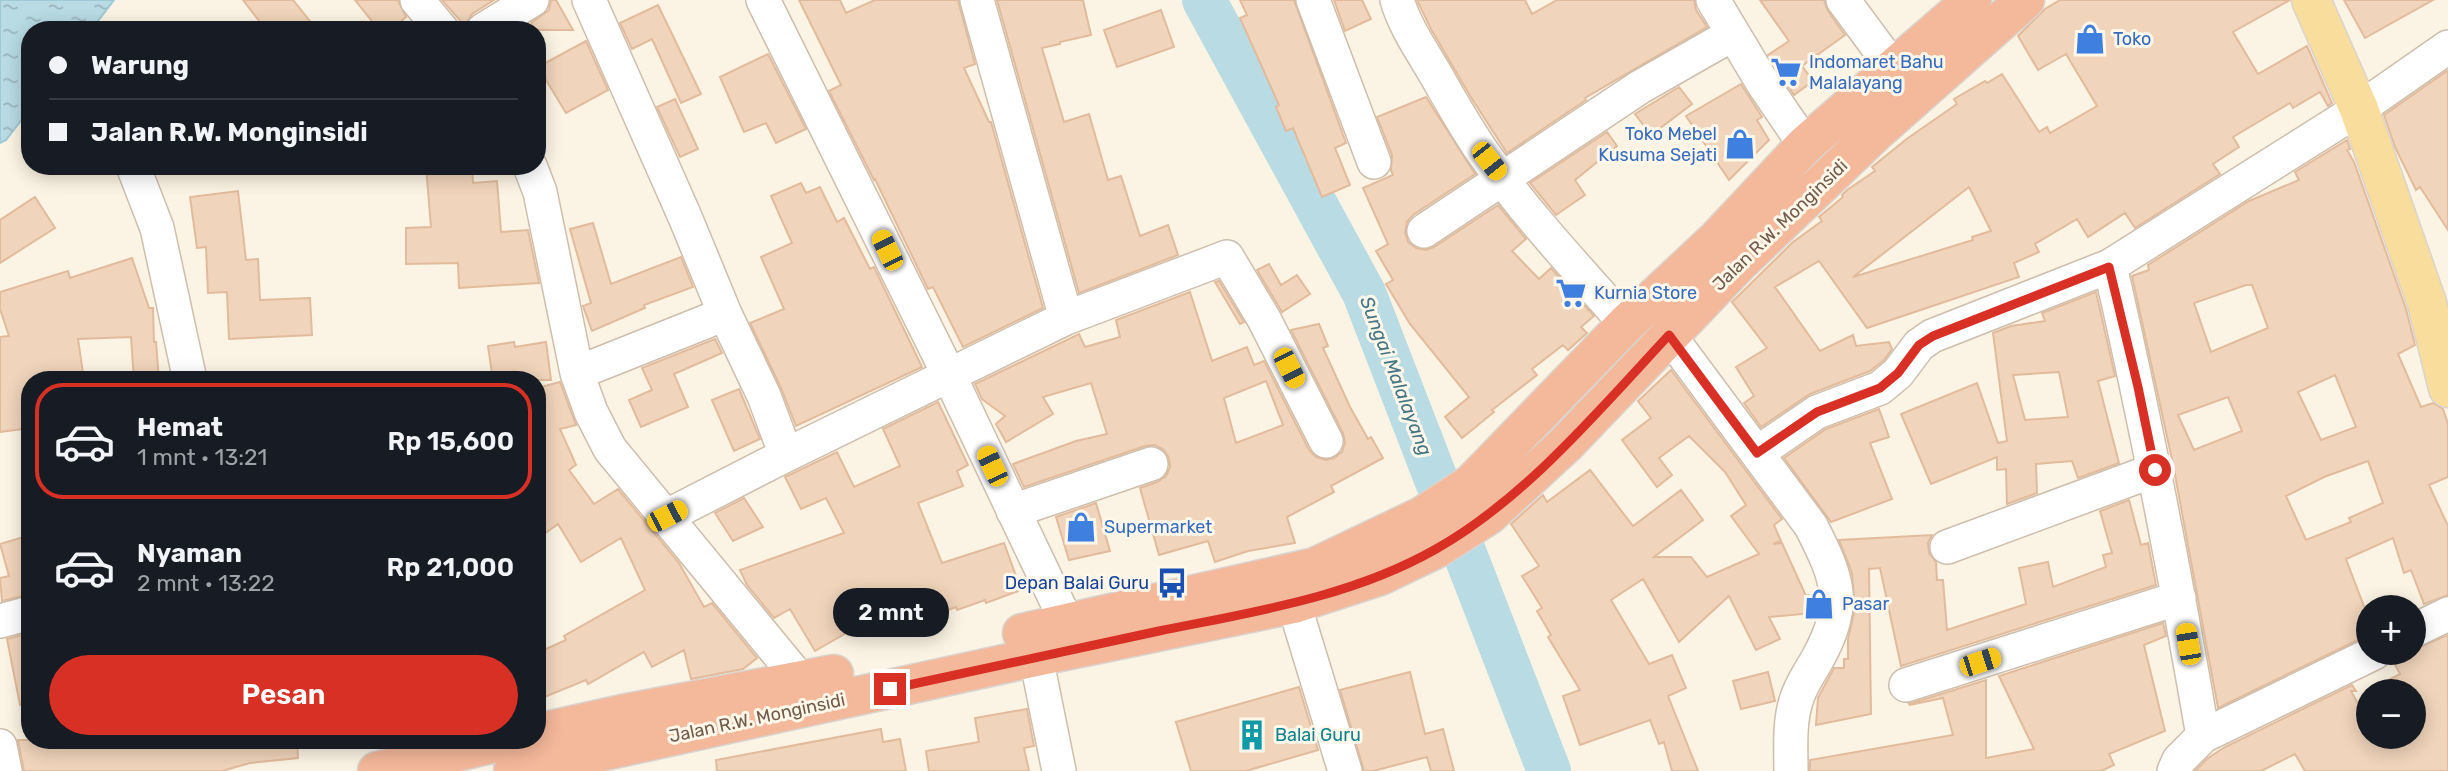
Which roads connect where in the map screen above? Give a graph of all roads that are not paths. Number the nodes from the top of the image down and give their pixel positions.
1 (417, 0) edge
2 (531, 0) edge
3 (589, 0) edge
4 (763, 0) edge
5 (977, 0) edge
6 (1313, 0) edge
7 (1397, 0) edge
8 (1713, 0) edge
9 (1843, 0) edge
10 (1972, 0) edge
11 (2025, 0) edge
12 (2311, 0) edge
13 (434, 21) edge
14 (497, 21) edge
15 (1733, 34) junction
16 (2448, 47) edge
17 (1894, 69) junction
18 (2359, 109) junction
19 (1863, 119) junction
20 (1805, 145) junction
21 (1374, 162) dead end
22 (136, 175) edge
23 (533, 175) edge
24 (1503, 179) junction
25 (1424, 231) dead end
26 (2109, 267) junction
27 (725, 314) junction
28 (1066, 318) junction
29 (1626, 324) junction
30 (1669, 335) junction
31 (2444, 349) edge
32 (188, 371) edge
33 (577, 373) junction
34 (949, 375) junction
35 (2448, 388) edge
36 (1326, 441) dead end
37 (1757, 453) junction
38 (786, 455) junction
39 (1151, 464) dead end
40 (2155, 470) junction
41 (1480, 499) junction
42 (1013, 511) junction
43 (667, 516) junction
44 (1429, 533) junction
45 (1947, 547) dead end
46 (2179, 598) junction
47 (1294, 604) junction
48 (2448, 614) edge
49 (21, 615) edge
50 (0, 621) edge
51 (1067, 623) junction
52 (2426, 625) edge
53 (1036, 657) junction
54 (2356, 662) edge
55 (801, 681) junction
56 (1906, 685) dead end
57 (546, 731) edge
58 (2203, 736) junction
59 (0, 746) edge
60 (470, 749) edge
61 (2167, 769) edge
62 (5, 771) edge
63 (377, 771) edge
64 (513, 771) edge
65 (1059, 771) edge
66 (1345, 771) edge
67 (1791, 771) edge

1 - 13 street
2 - 14 street
3 - 27 street
4 - 34 street
5 - 28 street
6 - 21 street
7 - 24 street
8 - 15 street
9 - 17 street
10 - 17 highway, Jalan R.W. Monginsidi
11 - 19 highway, Jalan R.W. Monginsidi
12 - 18 main road
15 - 20 street
15 - 24 street
16 - 18 street
17 - 19 highway, Jalan R.W. Monginsidi
18 - 26 street
18 - 31 main road
19 - 20 highway, Jalan R.W. Monginsidi
19 - 30 highway, Jalan R.W. Monginsidi
20 - 29 highway, Jalan R.W. Monginsidi
22 - 32 street
23 - 33 street
24 - 25 street
24 - 29 street
26 - 37 street
26 - 40 street
27 - 33 street
27 - 38 street
28 - 34 street
28 - 36 street
29 - 41 highway, Jalan R.W. Monginsidi
30 - 37 street
30 - 41 highway, Jalan R.W. Monginsidi
31 - 35 main road
33 - 43 street
34 - 38 street
34 - 42 street
37 - 67 street
38 - 43 street
39 - 42 street
40 - 45 street
40 - 46 street
41 - 44 highway, Jalan R.W. Monginsidi
42 - 51 street
43 - 55 street
44 - 47 highway, Jalan R.W. Monginsidi
44 - 51 highway, Jalan R.W. Monginsidi
46 - 56 street
46 - 58 street
47 - 53 highway, Jalan R.W. Monginsidi
47 - 66 street
48 - 52 street
49 - 50 street
51 - 55 highway, Jalan R.W. Monginsidi
53 - 64 highway, Jalan R.W. Monginsidi
53 - 65 street
54 - 58 street
55 - 57 highway, Jalan R.W. Monginsidi
58 - 61 street
59 - 62 street
60 - 63 highway

